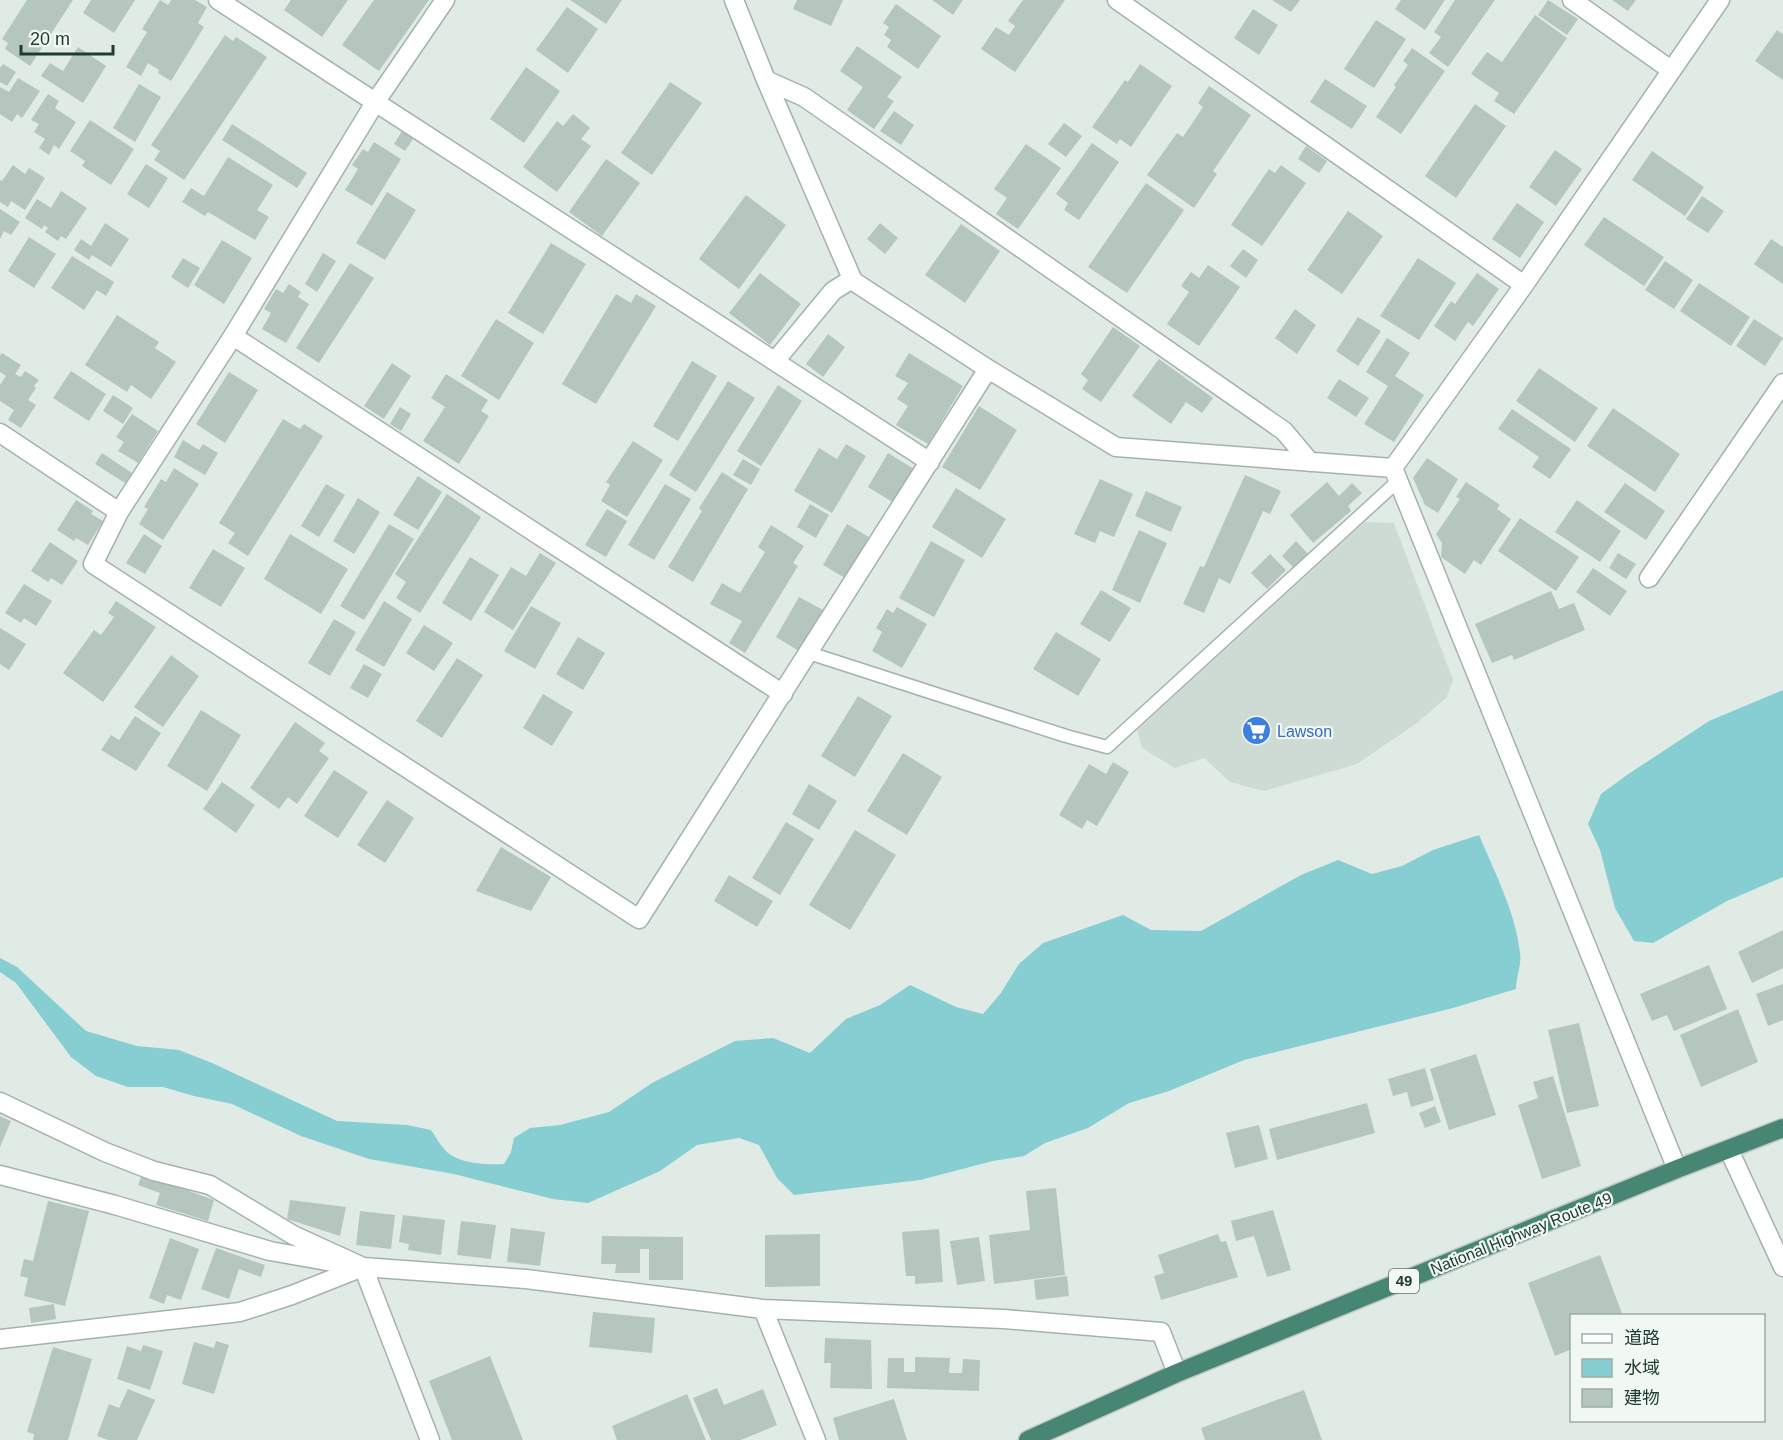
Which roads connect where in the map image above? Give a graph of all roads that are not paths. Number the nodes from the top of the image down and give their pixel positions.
1 (218, 0) edge
2 (445, 0) edge
3 (734, 0) edge
4 (1118, 0) edge
5 (1572, 0) edge
6 (1720, 0) edge
7 (1671, 70) junction
8 (766, 80) junction
9 (376, 101) junction
10 (852, 279) junction
11 (1524, 285) junction
12 (232, 336) junction
13 (775, 361) junction
14 (988, 369) junction
15 (1783, 383) edge
16 (0, 433) edge
17 (930, 462) junction
18 (1311, 462) junction
19 (1396, 474) junction
20 (119, 512) junction
21 (1648, 578) dead end
22 (809, 653) junction
23 (783, 694) junction
24 (0, 1102) edge
25 (1783, 1128) edge
26 (1730, 1150) junction
27 (1677, 1169) junction
28 (0, 1175) edge
29 (1783, 1266) edge
30 (363, 1268) junction
31 (763, 1309) junction
32 (0, 1339) edge
33 (1177, 1373) junction
34 (430, 1440) edge
35 (816, 1440) edge
36 (1028, 1440) edge

1 - 9 street
2 - 9 street
3 - 8 street
4 - 11 street
5 - 7 street
6 - 7 street
7 - 11 street
8 - 10 street
8 - 18 street
9 - 12 street
9 - 13 street
10 - 13 street
10 - 14 street
11 - 19 street
12 - 20 street
12 - 23 street
13 - 17 street
14 - 17 street
14 - 18 street
15 - 21 street
16 - 20 street
17 - 22 street
18 - 19 street
19 - 22 lane
19 - 27 street
20 - 23 street
22 - 23 street
24 - 30 street
25 - 26 highway, National Highway Route 49 / 49
26 - 27 highway, National Highway Route 49 / 49
26 - 29 street
27 - 33 highway, National Highway Route 49 / 49
28 - 30 street
30 - 31 street
30 - 32 street
30 - 34 street
31 - 33 street
31 - 35 street
33 - 36 highway, National Highway Route 49 / 49

